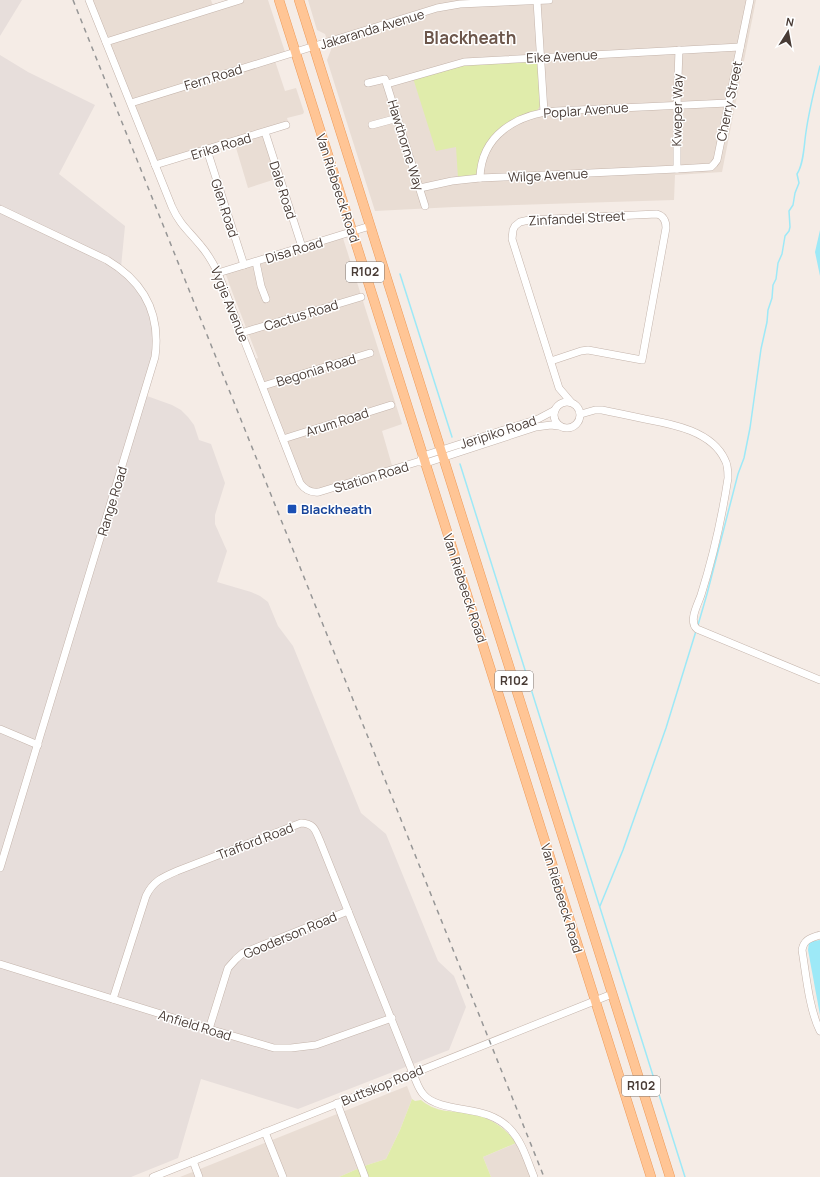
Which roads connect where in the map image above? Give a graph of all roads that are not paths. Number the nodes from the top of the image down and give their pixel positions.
1 (89, 0) edge
2 (240, 0) edge
3 (279, 0) edge
4 (299, 0) edge
5 (549, 0) edge
6 (750, 0) edge
7 (537, 1) edge
8 (448, 3) edge
9 (106, 42) junction
10 (314, 46) junction
11 (740, 47) junction
12 (679, 50) junction
13 (295, 51) junction
14 (541, 57) junction
15 (368, 83) dead end
16 (387, 84) junction
17 (131, 103) junction
18 (728, 103) junction
19 (677, 105) junction
20 (544, 112) junction
21 (398, 118) junction
22 (286, 125) dead end
23 (372, 126) dead end
24 (265, 132) junction
25 (207, 150) junction
26 (155, 165) junction
27 (677, 169) junction
28 (480, 178) junction
29 (420, 188) junction
30 (425, 206) dead end
31 (0, 209) edge
32 (370, 226) junction
33 (352, 231) junction
34 (302, 247) junction
35 (256, 262) junction
36 (244, 265) junction
37 (218, 273) junction
38 (361, 297) dead end
39 (266, 299) dead end
40 (241, 333) junction
41 (370, 353) dead end
42 (551, 361) junction
43 (263, 386) junction
44 (559, 388) junction
45 (571, 402) junction
46 (391, 405) dead end
47 (556, 408) junction
48 (581, 414) junction
49 (558, 426) junction
50 (283, 439) junction
51 (441, 454) junction
52 (423, 460) junction
53 (322, 492) joint
54 (820, 680) edge
55 (0, 729) edge
56 (38, 745) junction
57 (0, 868) edge
58 (348, 911) junction
59 (820, 935) edge
60 (0, 964) edge
61 (612, 994) junction
62 (113, 999) junction
63 (594, 1000) junction
64 (392, 1018) junction
65 (209, 1029) junction
66 (820, 1031) edge
67 (413, 1073) junction
68 (336, 1103) junction
69 (265, 1132) junction
70 (192, 1161) junction
71 (153, 1177) edge
72 (199, 1177) edge
73 (283, 1177) edge
74 (366, 1177) edge
75 (534, 1177) edge
76 (651, 1177) edge
77 (670, 1177) edge

1 - 9 street, Vygie Avenue
2 - 9 street
3 - 13 main road, Van Riebeeck Road / R102
4 - 10 main road, Van Riebeeck Road / R102
5 - 7 street, Jakaranda Avenue
6 - 11 street, Cherry Street
7 - 8 street, Jakaranda Avenue
7 - 14 street
8 - 10 street, Jakaranda Avenue
9 - 17 street, Vygie Avenue
10 - 13 street, Jakaranda Avenue
10 - 32 main road, Van Riebeeck Road / R102
11 - 12 street, Eike Avenue
11 - 18 street, Cherry Street
12 - 14 street, Eike Avenue
12 - 19 street, Kweper Way
13 - 17 street, Fern Road
13 - 33 main road, Van Riebeeck Road / R102
14 - 16 street, Eike Avenue
14 - 20 street
15 - 16 street
16 - 21 street, Hawthorne Way
17 - 26 street, Vygie Avenue
18 - 19 street, Poplar Avenue
18 - 27 street, Cherry Street
19 - 20 street, Poplar Avenue
19 - 27 street, Kweper Way
20 - 28 street, Poplar Avenue
21 - 23 street
21 - 29 street, Hawthorne Way
22 - 24 street, Erika Road
24 - 25 street, Erika Road
24 - 34 street, Dale Road
25 - 26 street, Erika Road
25 - 36 street, Glen Road
26 - 37 street, Vygie Avenue
27 - 28 street, Wilge Avenue
28 - 29 street, Wilge Avenue
29 - 30 street, Hawthorne Way
31 - 56 street, Range Road
32 - 33 street, Disa Road
32 - 51 main road, Van Riebeeck Road / R102
33 - 34 street, Disa Road
33 - 52 main road, Van Riebeeck Road / R102
34 - 35 street, Disa Road
35 - 36 street, Disa Road
35 - 39 street
36 - 37 street, Disa Road
37 - 40 street, Vygie Avenue
38 - 40 street, Cactus Road
40 - 43 street, Vygie Avenue
41 - 43 street, Begonia Road
42 - 42 street, Zinfandel Street
42 - 44 street, Zinfandel Street
43 - 50 street, Vygie Avenue
44 - 45 street, Zinfandel Street
44 - 47 street, Zinfandel Street
45 - 47 street
45 - 48 street
46 - 50 street, Arum Road
47 - 49 street
47 - 51 street, Jeripiko Road
48 - 49 street
48 - 54 street
49 - 51 street, Jeripiko Road
50 - 53 street, Vygie Avenue
51 - 52 street, Station Road
51 - 61 main road, Van Riebeeck Road / R102
52 - 53 street, Station Road
52 - 63 main road, Van Riebeeck Road / R102
55 - 56 street
56 - 57 street, Range Road
58 - 62 street, Trafford Road
58 - 64 street, Trafford Road
58 - 65 street, Gooderson Road
59 - 66 street
60 - 62 street, Anfield Road
61 - 63 street, Buttskop Road
61 - 77 main road, Van Riebeeck Road / R102
62 - 65 street, Anfield Road
63 - 67 street, Buttskop Road
63 - 76 main road, Van Riebeeck Road / R102
64 - 65 street, Anfield Road
64 - 67 street, Trafford Road
67 - 68 street, Buttskop Road
67 - 75 street, Trafford Road
68 - 69 street, Buttskop Road
68 - 74 street
69 - 70 street, Buttskop Road
69 - 73 street
70 - 71 street, Buttskop Road
70 - 72 street

